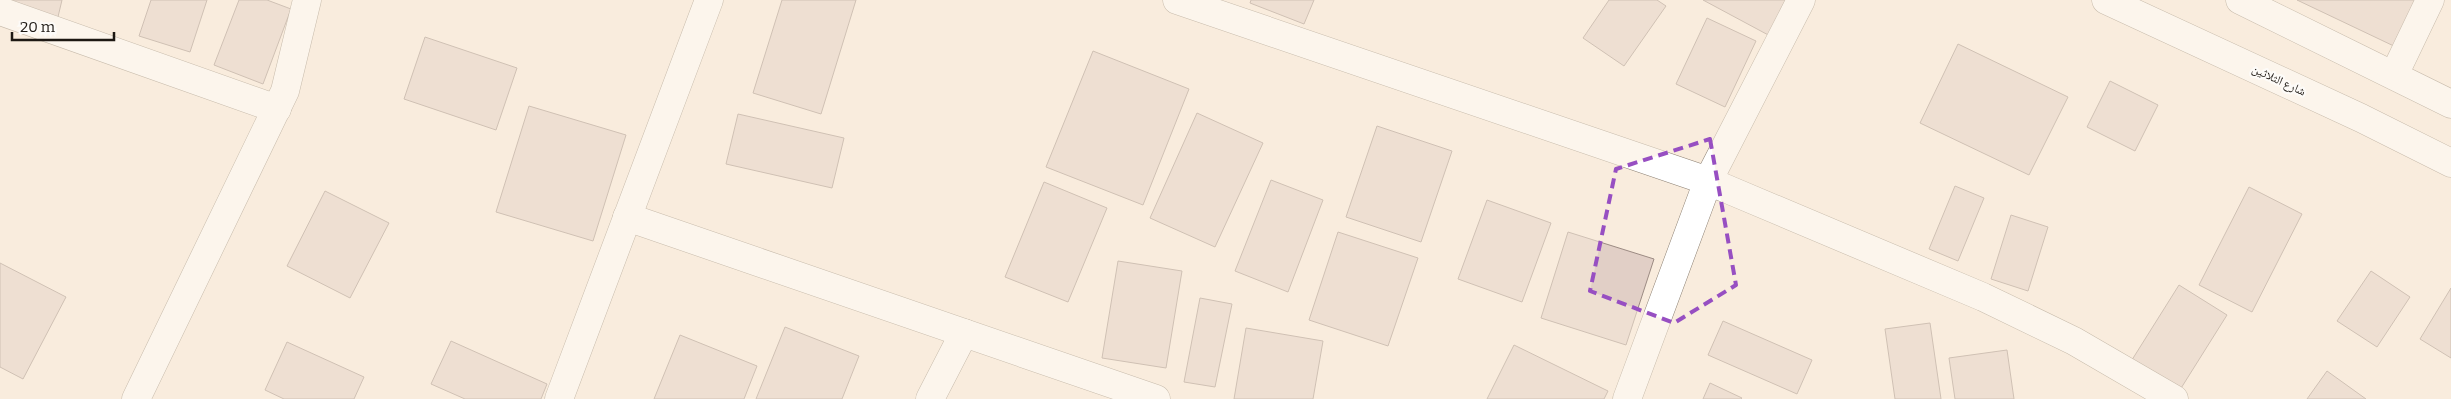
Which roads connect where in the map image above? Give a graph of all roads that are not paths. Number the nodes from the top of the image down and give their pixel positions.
1 (307, 0) edge
2 (709, 0) edge
3 (1178, 0) edge
4 (1801, 0) edge
5 (2106, 0) edge
6 (2240, 0) edge
7 (2430, 0) edge
8 (0, 11) edge
9 (2394, 75) junction
10 (2451, 104) edge
11 (276, 109) junction
12 (2451, 163) edge
13 (1708, 181) junction
14 (627, 217) junction
15 (964, 333) junction
16 (136, 399) edge
17 (559, 399) edge
18 (930, 399) edge
19 (1156, 399) edge
20 (1627, 399) edge
21 (2174, 399) edge

1 - 11 street
2 - 14 street
3 - 13 street
4 - 13 street
5 - 12 street, شارع الثلاثين
6 - 9 street
7 - 9 street
8 - 11 street
9 - 10 street
11 - 16 street
13 - 20 street
13 - 21 street
14 - 15 street
14 - 17 street
15 - 18 street
15 - 19 street

